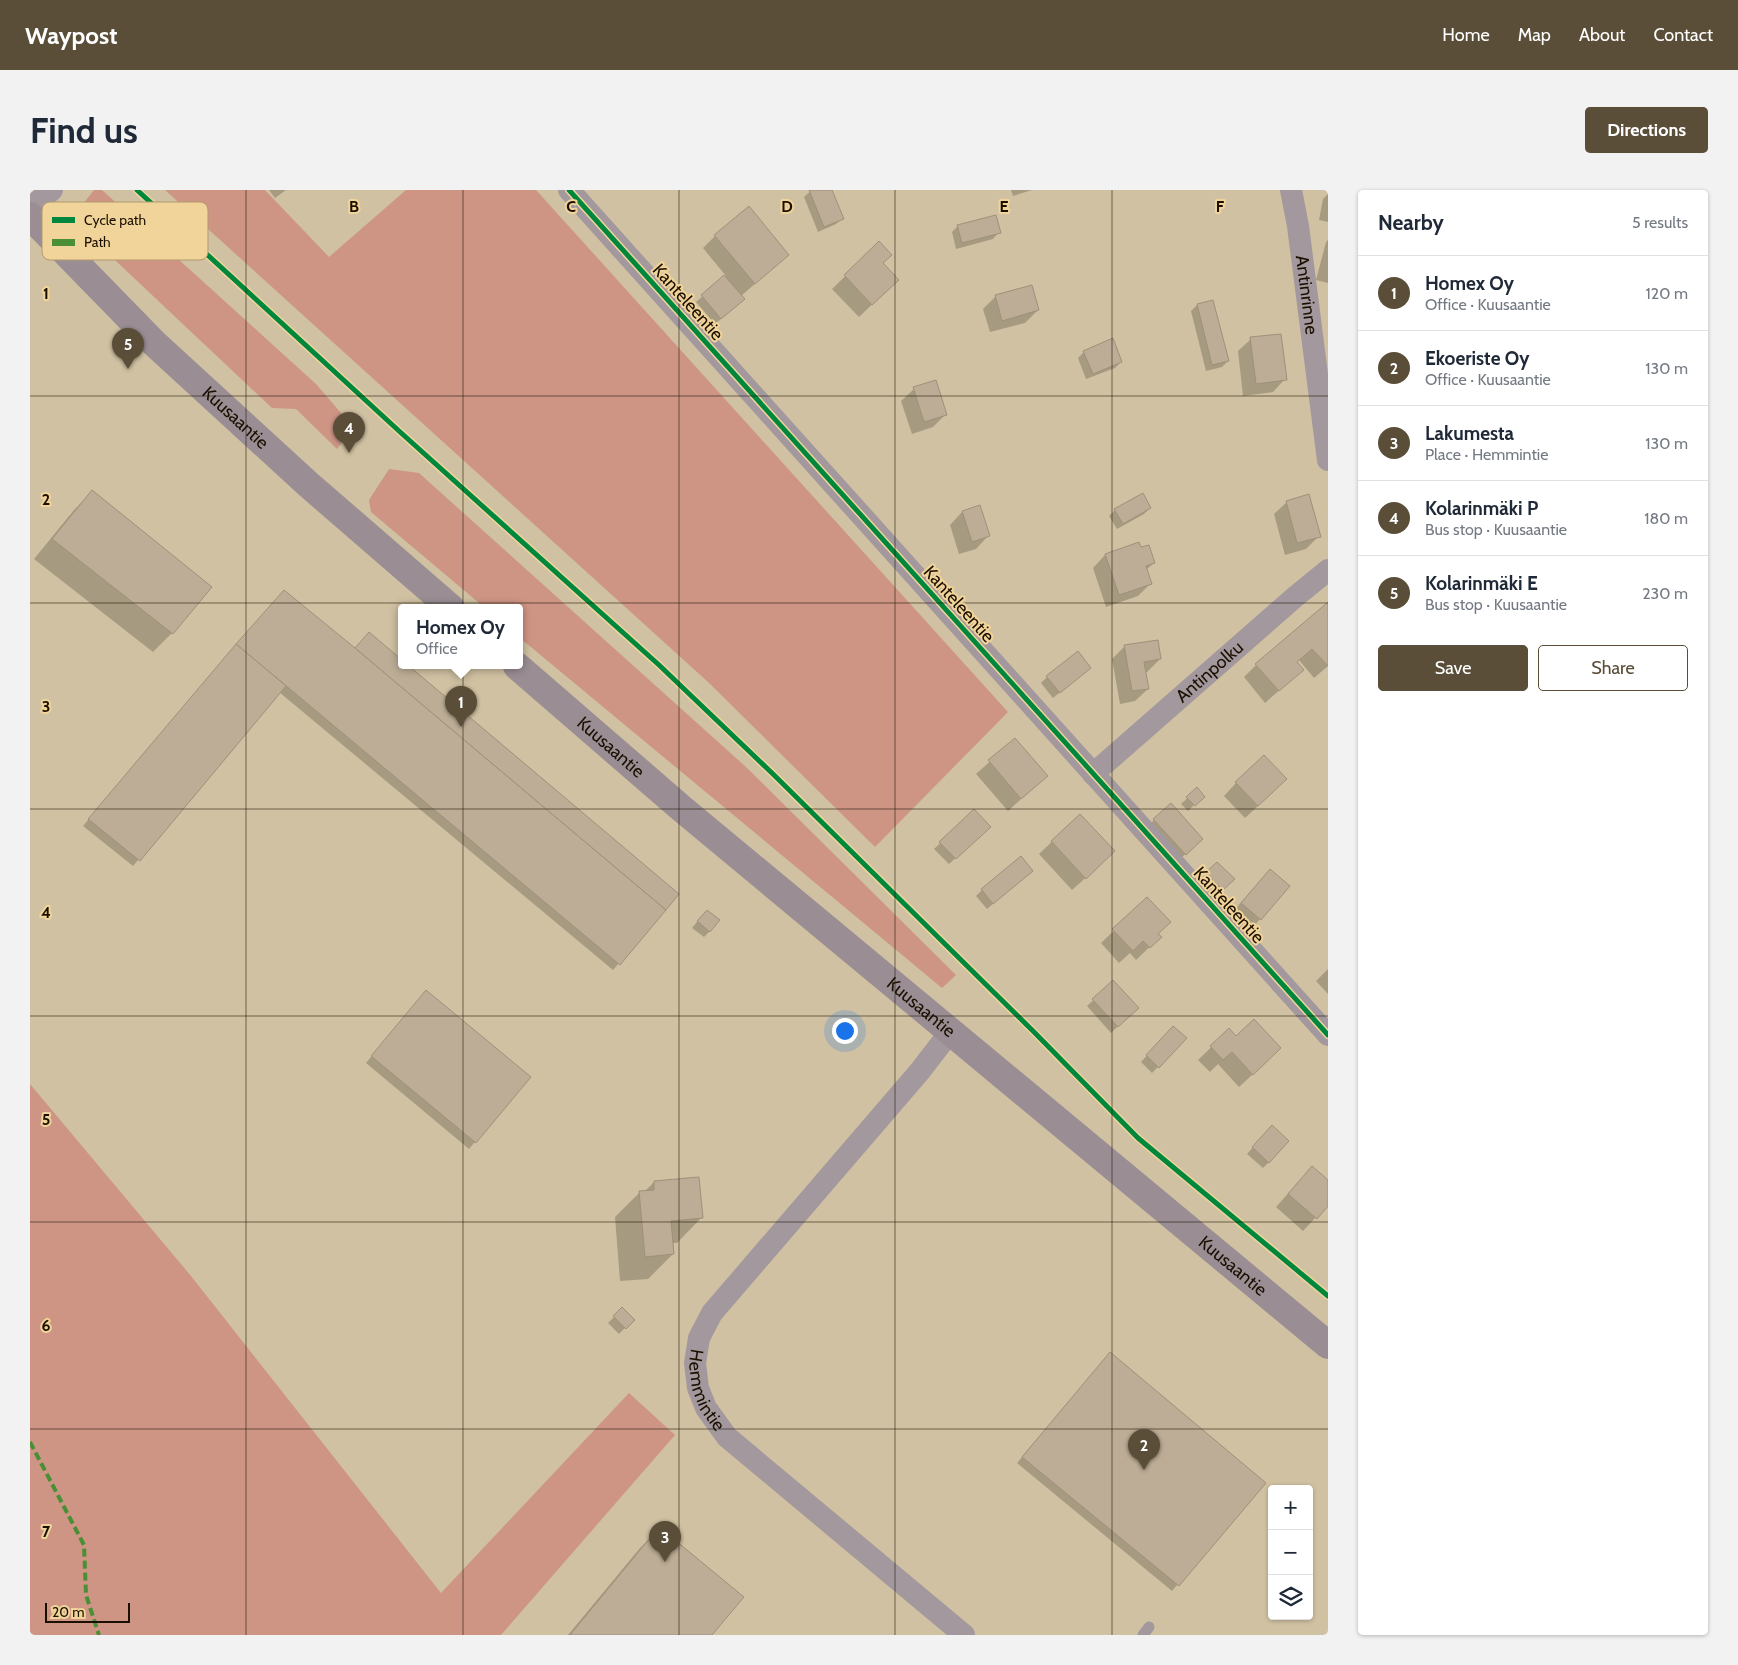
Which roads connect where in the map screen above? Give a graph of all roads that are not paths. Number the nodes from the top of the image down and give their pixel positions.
1 (52, 190) edge
2 (569, 190) edge
3 (1291, 190) edge
4 (30, 208) edge
5 (30, 216) edge
6 (42, 228) edge
7 (73, 260) edge
8 (1328, 460) edge
9 (1328, 570) edge
10 (446, 604) edge
11 (520, 669) edge
12 (1093, 774) junction
13 (950, 1032) junction
14 (1328, 1035) edge
15 (1328, 1345) edge
16 (964, 1635) edge

1 - 4 street
2 - 12 street, Kanteleentie
3 - 8 street, Antinrinne
5 - 6 main road, Kuusaantie
7 - 10 main road, Kuusaantie
9 - 12 street, Antinpolku
11 - 13 main road, Kuusaantie
12 - 14 street, Kanteleentie
13 - 15 main road, Kuusaantie
13 - 16 street, Hemmintie

